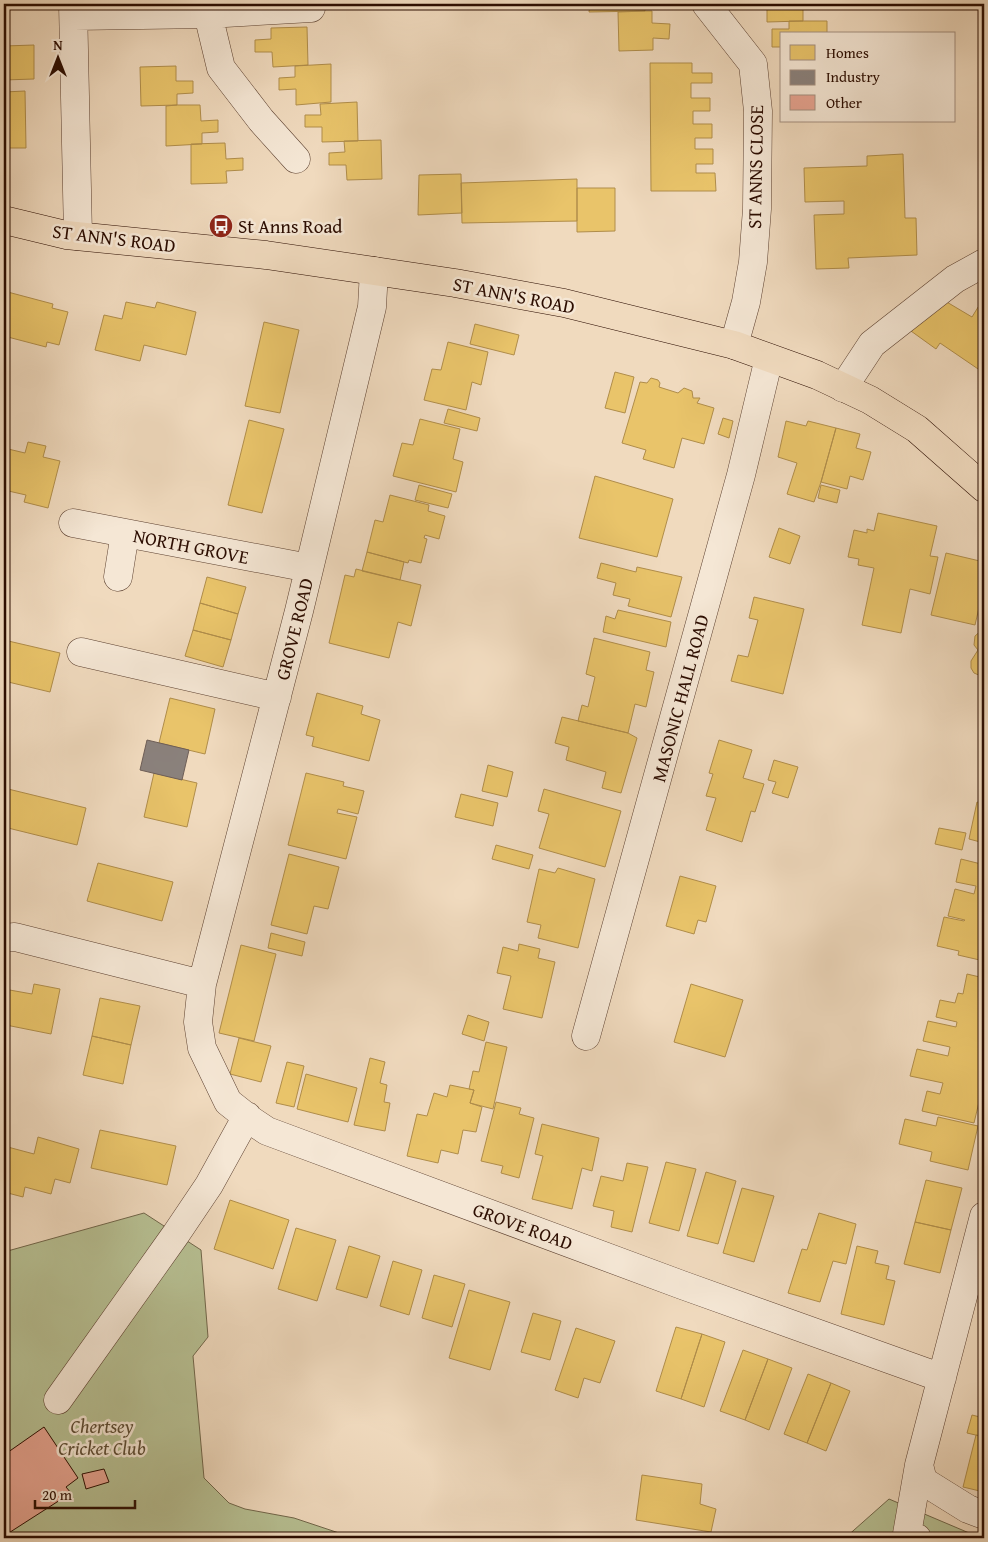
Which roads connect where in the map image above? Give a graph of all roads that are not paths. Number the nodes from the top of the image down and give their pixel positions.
1 (706, 4) edge
2 (311, 8) dead end
3 (74, 10) edge
4 (208, 14) junction
5 (296, 159) dead end
6 (4, 220) edge
7 (78, 236) junction
8 (984, 263) edge
9 (374, 271) junction
10 (734, 345) junction
11 (769, 358) junction
12 (843, 388) junction
13 (984, 488) edge
14 (73, 523) dead end
15 (125, 533) junction
16 (309, 568) junction
17 (118, 577) dead end
18 (81, 652) dead end
19 (277, 697) junction
20 (4, 938) edge
21 (202, 984) junction
22 (586, 1036) dead end
23 (247, 1116) junction
24 (984, 1216) edge
25 (942, 1378) junction
26 (58, 1400) dead end
27 (919, 1465) junction
28 (984, 1515) edge
29 (917, 1538) edge

1 - 10 street, ST ANNS CLOSE
2 - 4 street
3 - 4 street
3 - 7 street
4 - 5 street
6 - 7 main road, ST ANN'S ROAD
7 - 9 main road, ST ANN'S ROAD
8 - 12 street
9 - 10 main road, ST ANN'S ROAD
9 - 16 street, GROVE ROAD
10 - 11 main road, ST ANN'S ROAD
11 - 12 main road, ST ANN'S ROAD
11 - 22 street, MASONIC HALL ROAD
12 - 13 main road, ST ANN'S ROAD
14 - 15 street, NORTH GROVE
15 - 16 street, NORTH GROVE
15 - 17 street
16 - 19 street, GROVE ROAD
18 - 19 street
19 - 21 street, GROVE ROAD
20 - 21 street
21 - 23 street, GROVE ROAD
23 - 25 street, GROVE ROAD
23 - 26 street
24 - 25 street
25 - 27 street
27 - 28 street
27 - 29 street

